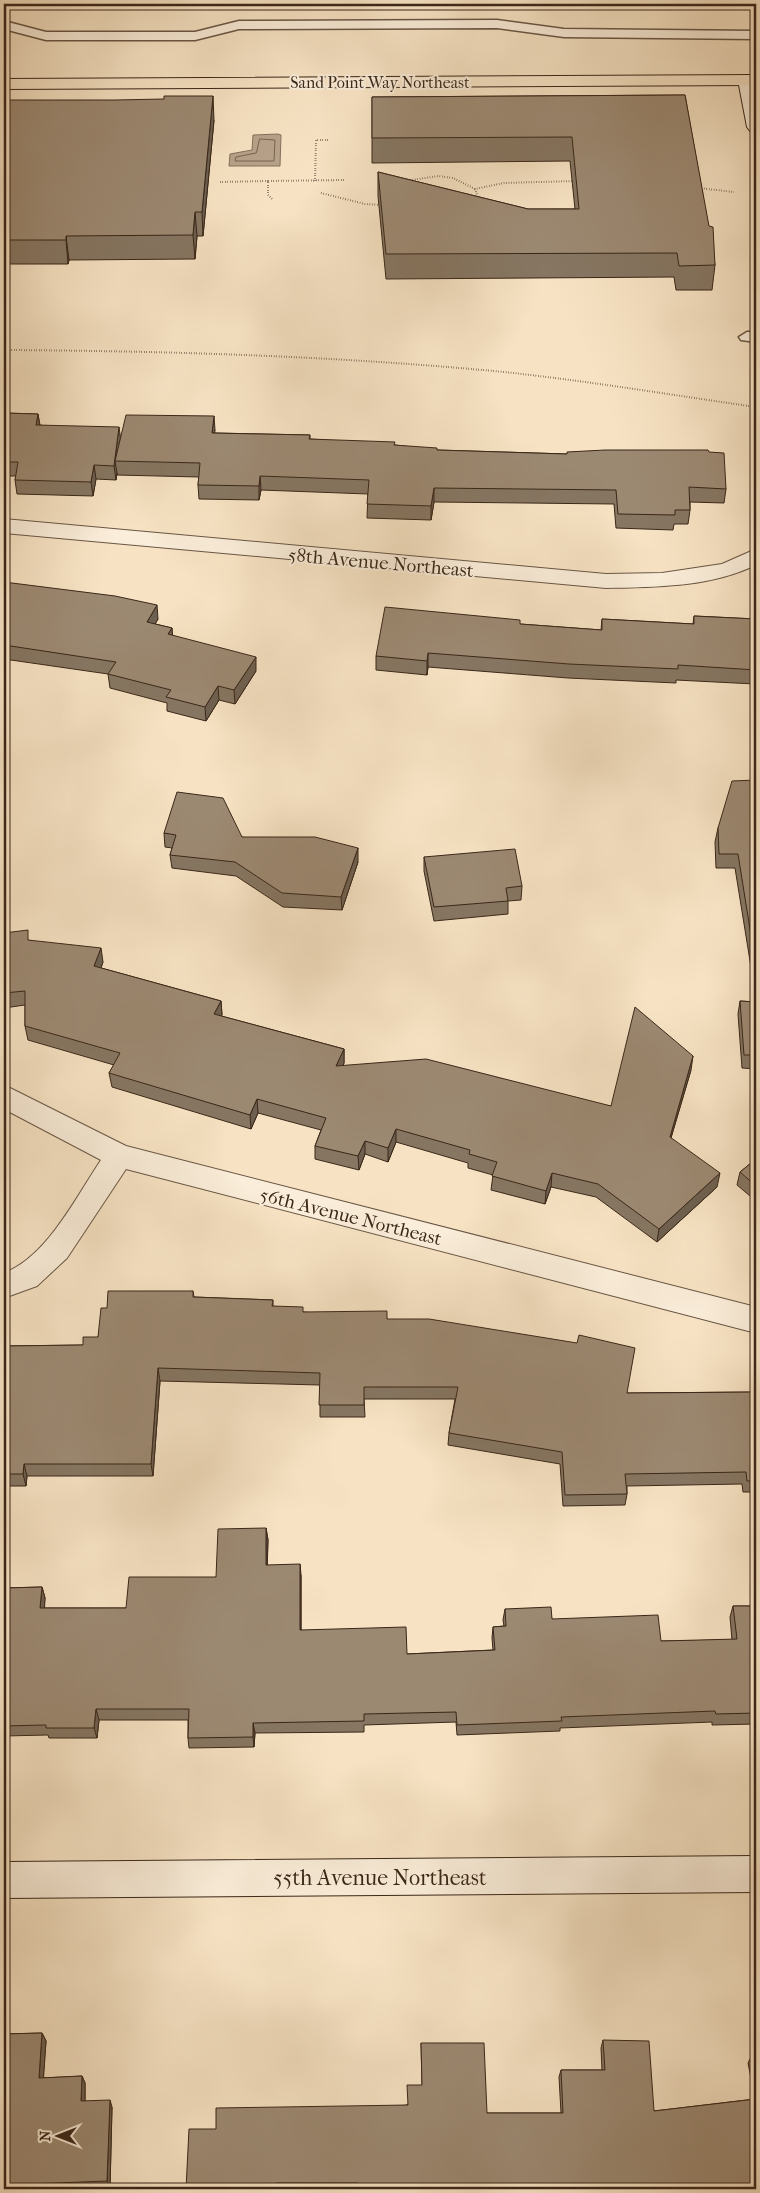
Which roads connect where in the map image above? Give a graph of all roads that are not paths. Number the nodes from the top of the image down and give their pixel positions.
1 (4, 25) edge
2 (756, 35) edge
3 (752, 80) edge
4 (4, 84) edge
5 (756, 127) edge
6 (4, 526) edge
7 (756, 556) edge
8 (4, 1096) edge
9 (119, 1156) junction
10 (4, 1286) edge
11 (756, 1320) edge
12 (756, 1874) edge
13 (4, 1880) edge

1 - 2 lane
3 - 4 main road, Sand Point Way Northeast
3 - 5 street
6 - 7 street, 58th Avenue Northeast
8 - 9 street, 56th Avenue Northeast
9 - 10 street
9 - 11 street, 56th Avenue Northeast
12 - 13 street, 55th Avenue Northeast

